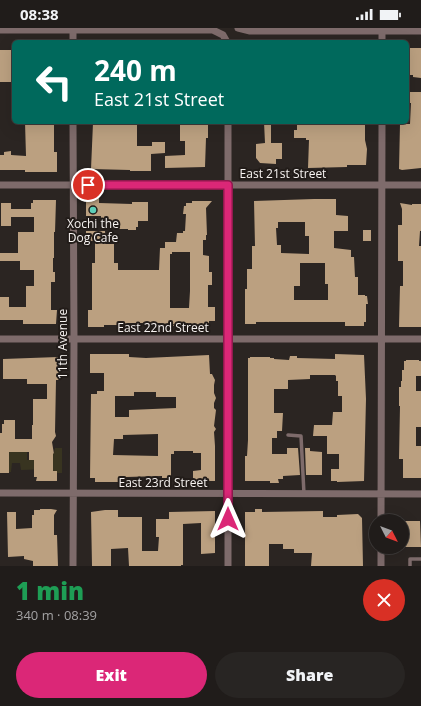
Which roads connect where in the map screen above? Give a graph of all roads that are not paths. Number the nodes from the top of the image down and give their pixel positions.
1 (238, 28) edge
2 (73, 29) edge
3 (382, 29) edge
4 (0, 30) edge
5 (421, 31) edge
6 (225, 39) edge
7 (73, 40) edge
8 (382, 40) edge
9 (73, 124) edge
10 (228, 124) edge
11 (382, 124) edge
12 (0, 185) edge
13 (73, 185) junction
14 (228, 185) junction
15 (382, 185) junction
16 (421, 185) edge
17 (0, 339) edge
18 (74, 339) junction
19 (227, 339) junction
20 (382, 339) junction
21 (421, 339) edge
22 (288, 435) dead end
23 (0, 493) edge
24 (74, 493) junction
25 (228, 494) junction
26 (304, 494) junction
27 (381, 494) junction
28 (421, 494) edge
29 (381, 514) edge
30 (381, 554) edge
31 (421, 559) edge
32 (73, 566) edge
33 (228, 566) edge
34 (381, 566) edge
35 (410, 566) edge

1 - 3 street
2 - 4 street
2 - 6 street
2 - 7 street
3 - 5 street
3 - 8 street
9 - 13 street, 11th Avenue
10 - 14 street
11 - 15 street
12 - 13 street, East 21st Street
13 - 14 street, East 21st Street
13 - 18 street, 11th Avenue
14 - 15 street, East 21st Street
14 - 19 street
15 - 16 street, East 21st Street
15 - 20 street
17 - 18 street, East 22nd Street
18 - 19 street, East 22nd Street
18 - 24 street, 11th Avenue
19 - 20 street, East 22nd Street
19 - 25 street
20 - 21 street, East 22nd Street
20 - 27 street
22 - 26 lane
23 - 24 street, East 23rd Street
24 - 25 street, East 23rd Street
24 - 32 street, 11th Avenue
25 - 26 street, East 23rd Street
25 - 33 street
26 - 27 street, East 23rd Street
27 - 28 street, East 23rd Street
27 - 29 street
30 - 34 street
31 - 35 lane

